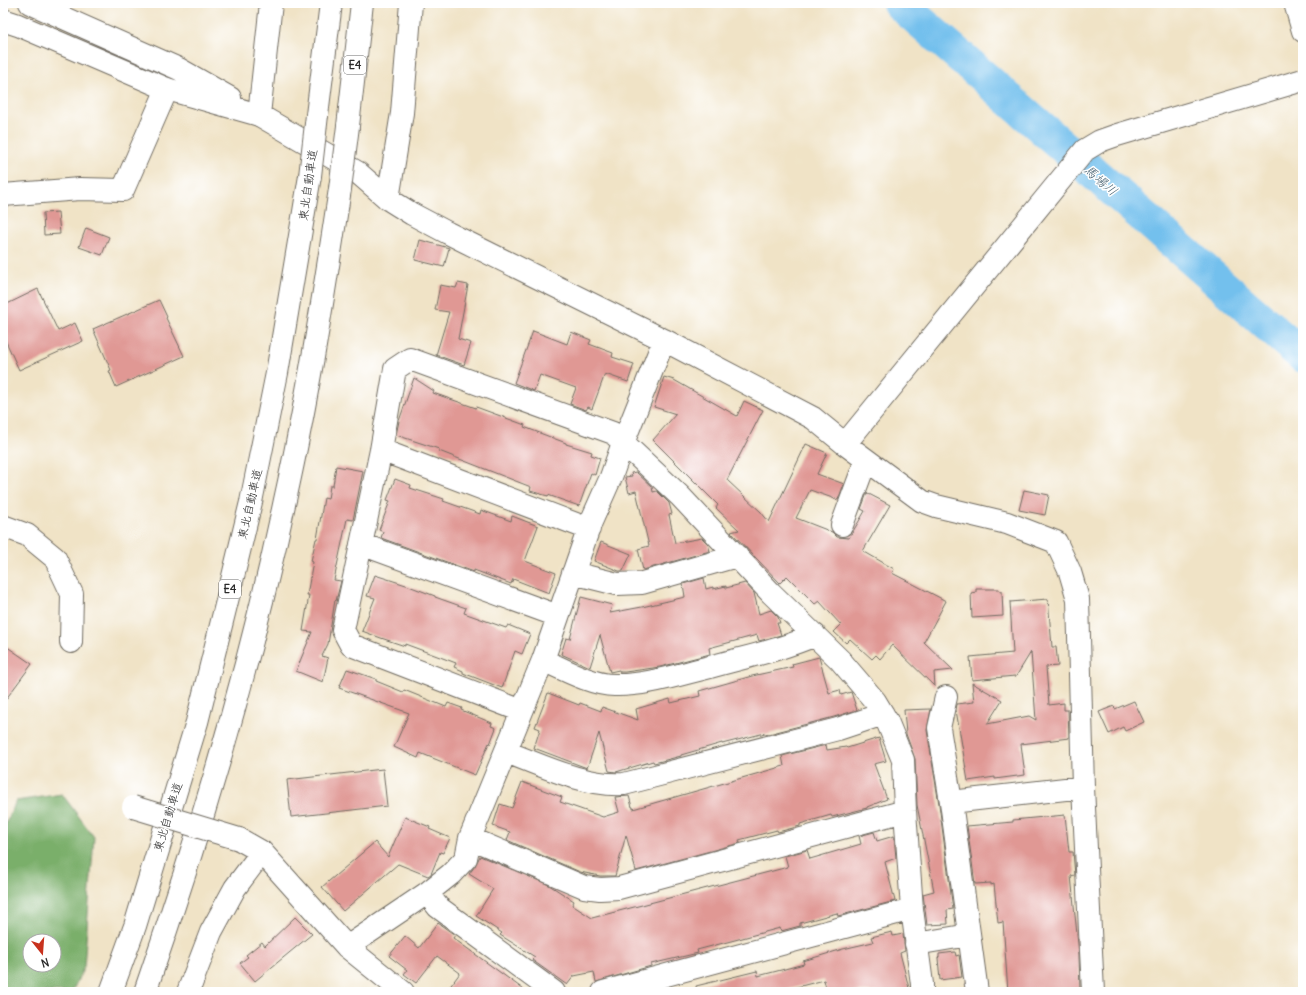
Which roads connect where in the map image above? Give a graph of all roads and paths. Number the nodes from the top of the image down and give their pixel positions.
1 (30, 3) edge
2 (271, 3) edge
3 (330, 3) edge
4 (362, 3) edge
5 (412, 3) edge
6 (1295, 3) edge
7 (3, 20) edge
8 (1303, 31) edge
9 (1303, 80) edge
10 (167, 89) junction
11 (259, 115) junction
12 (3, 195) edge
13 (388, 199) junction
14 (664, 340) junction
15 (623, 442) junction
16 (845, 444) junction
17 (381, 450) junction
18 (866, 460) junction
19 (842, 525) dead end
20 (3, 526) edge
21 (589, 529) junction
22 (361, 544) junction
23 (738, 556) junction
24 (573, 573) junction
25 (558, 616) junction
26 (815, 635) junction
27 (71, 642) dead end
28 (543, 660) junction
29 (946, 697) dead end
30 (522, 711) junction
31 (883, 714) junction
32 (506, 752) junction
33 (1083, 787) junction
34 (951, 802) junction
35 (133, 807) dead end
36 (905, 811) junction
37 (470, 838) junction
38 (262, 852) junction
39 (427, 893) junction
40 (912, 909) junction
41 (969, 935) junction
42 (916, 944) junction
43 (347, 947) junction
44 (111, 992) edge
45 (145, 992) edge
46 (188, 992) edge
47 (403, 992) edge
48 (554, 992) edge
49 (602, 992) edge
50 (922, 992) edge
51 (977, 992) edge
52 (1093, 992) edge

1 - 11 main road
2 - 11 main road
3 - 44 main road, 東北自動車道 / E4, bridge
4 - 45 main road, E4, bridge
5 - 13 main road
6 - 8 main road
7 - 10 main road
9 - 16 main road
10 - 11 main road
10 - 12 main road
11 - 13 main road
13 - 14 main road
14 - 15 main road
14 - 16 main road
15 - 17 main road
15 - 21 main road
15 - 23 main road
16 - 18 main road
17 - 21 main road
17 - 22 main road
18 - 19 main road
18 - 33 main road
20 - 27 main road
21 - 24 main road
22 - 25 main road
22 - 30 main road
23 - 24 main road
23 - 26 main road
24 - 25 main road
25 - 28 main road
26 - 28 main road
26 - 31 main road
28 - 30 main road
29 - 34 main road
30 - 32 main road
31 - 32 main road
31 - 36 main road
32 - 37 main road
33 - 34 main road
33 - 52 main road
34 - 41 main road
35 - 38 main road, bridge
36 - 37 main road
36 - 40 main road
37 - 39 main road
38 - 43 main road
38 - 46 main road
39 - 43 main road
39 - 48 main road
40 - 42 main road
40 - 49 main road
41 - 42 main road
41 - 51 main road
42 - 50 main road
43 - 47 main road

